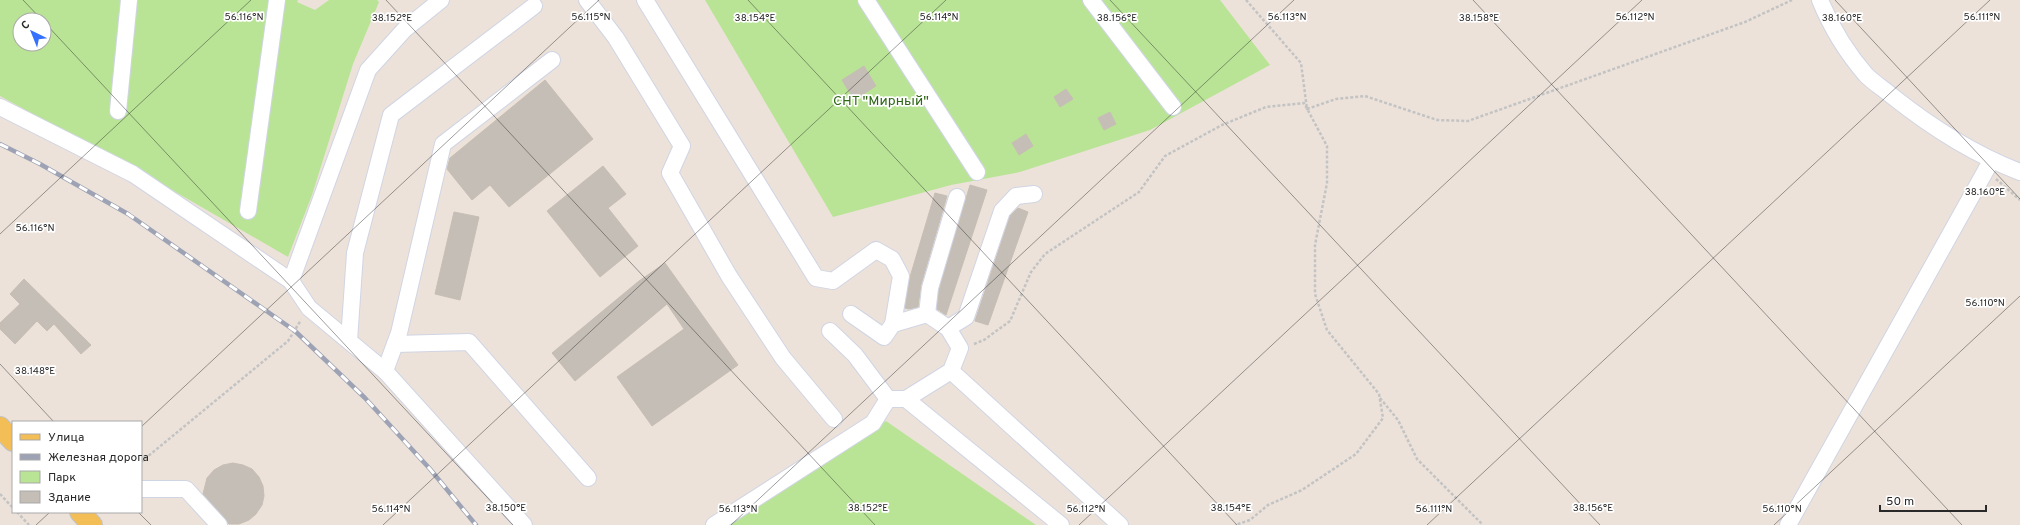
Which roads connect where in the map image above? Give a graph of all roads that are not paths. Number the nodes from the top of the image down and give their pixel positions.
1 (129, 0) edge
2 (277, 0) edge
3 (441, 0) edge
4 (587, 0) edge
5 (645, 0) edge
6 (866, 0) edge
7 (1091, 0) edge
8 (1820, 0) edge
9 (534, 6) dead end
10 (552, 60) dead end
11 (0, 107) edge
12 (1173, 107) dead end
13 (118, 111) dead end
14 (1989, 165) junction
15 (977, 172) dead end
16 (2020, 172) edge
17 (1034, 194) dead end
18 (957, 197) dead end
19 (248, 211) dead end
20 (291, 281) junction
21 (851, 314) dead end
22 (927, 314) junction
23 (966, 318) junction
24 (894, 324) junction
25 (948, 328) junction
26 (830, 331) dead end
27 (349, 341) junction
28 (395, 344) junction
29 (960, 348) junction
30 (385, 371) junction
31 (951, 371) junction
32 (888, 399) junction
33 (906, 399) junction
34 (834, 419) dead end
35 (0, 427) edge
36 (12, 440) edge
37 (588, 478) dead end
38 (142, 489) edge
39 (81, 513) edge
40 (92, 525) edge
41 (219, 525) edge
42 (524, 525) edge
43 (714, 525) edge
44 (1061, 525) edge
45 (1120, 525) edge
46 (1788, 525) edge

1 - 13 street
2 - 19 street
3 - 20 street
4 - 34 street
5 - 24 street
6 - 15 street
7 - 12 street
8 - 14 street
9 - 27 street
10 - 28 street
11 - 20 street
14 - 16 street
14 - 46 street
17 - 23 street
18 - 22 street
20 - 27 street
21 - 24 street
22 - 24 street
22 - 25 street
23 - 25 street
23 - 29 street
25 - 29 street
26 - 32 street
27 - 30 street
28 - 30 street
28 - 37 street
29 - 31 street
30 - 42 street
31 - 33 street
31 - 45 street
32 - 33 street
32 - 43 street
33 - 44 street
35 - 36 main road
38 - 41 street
39 - 40 main road

